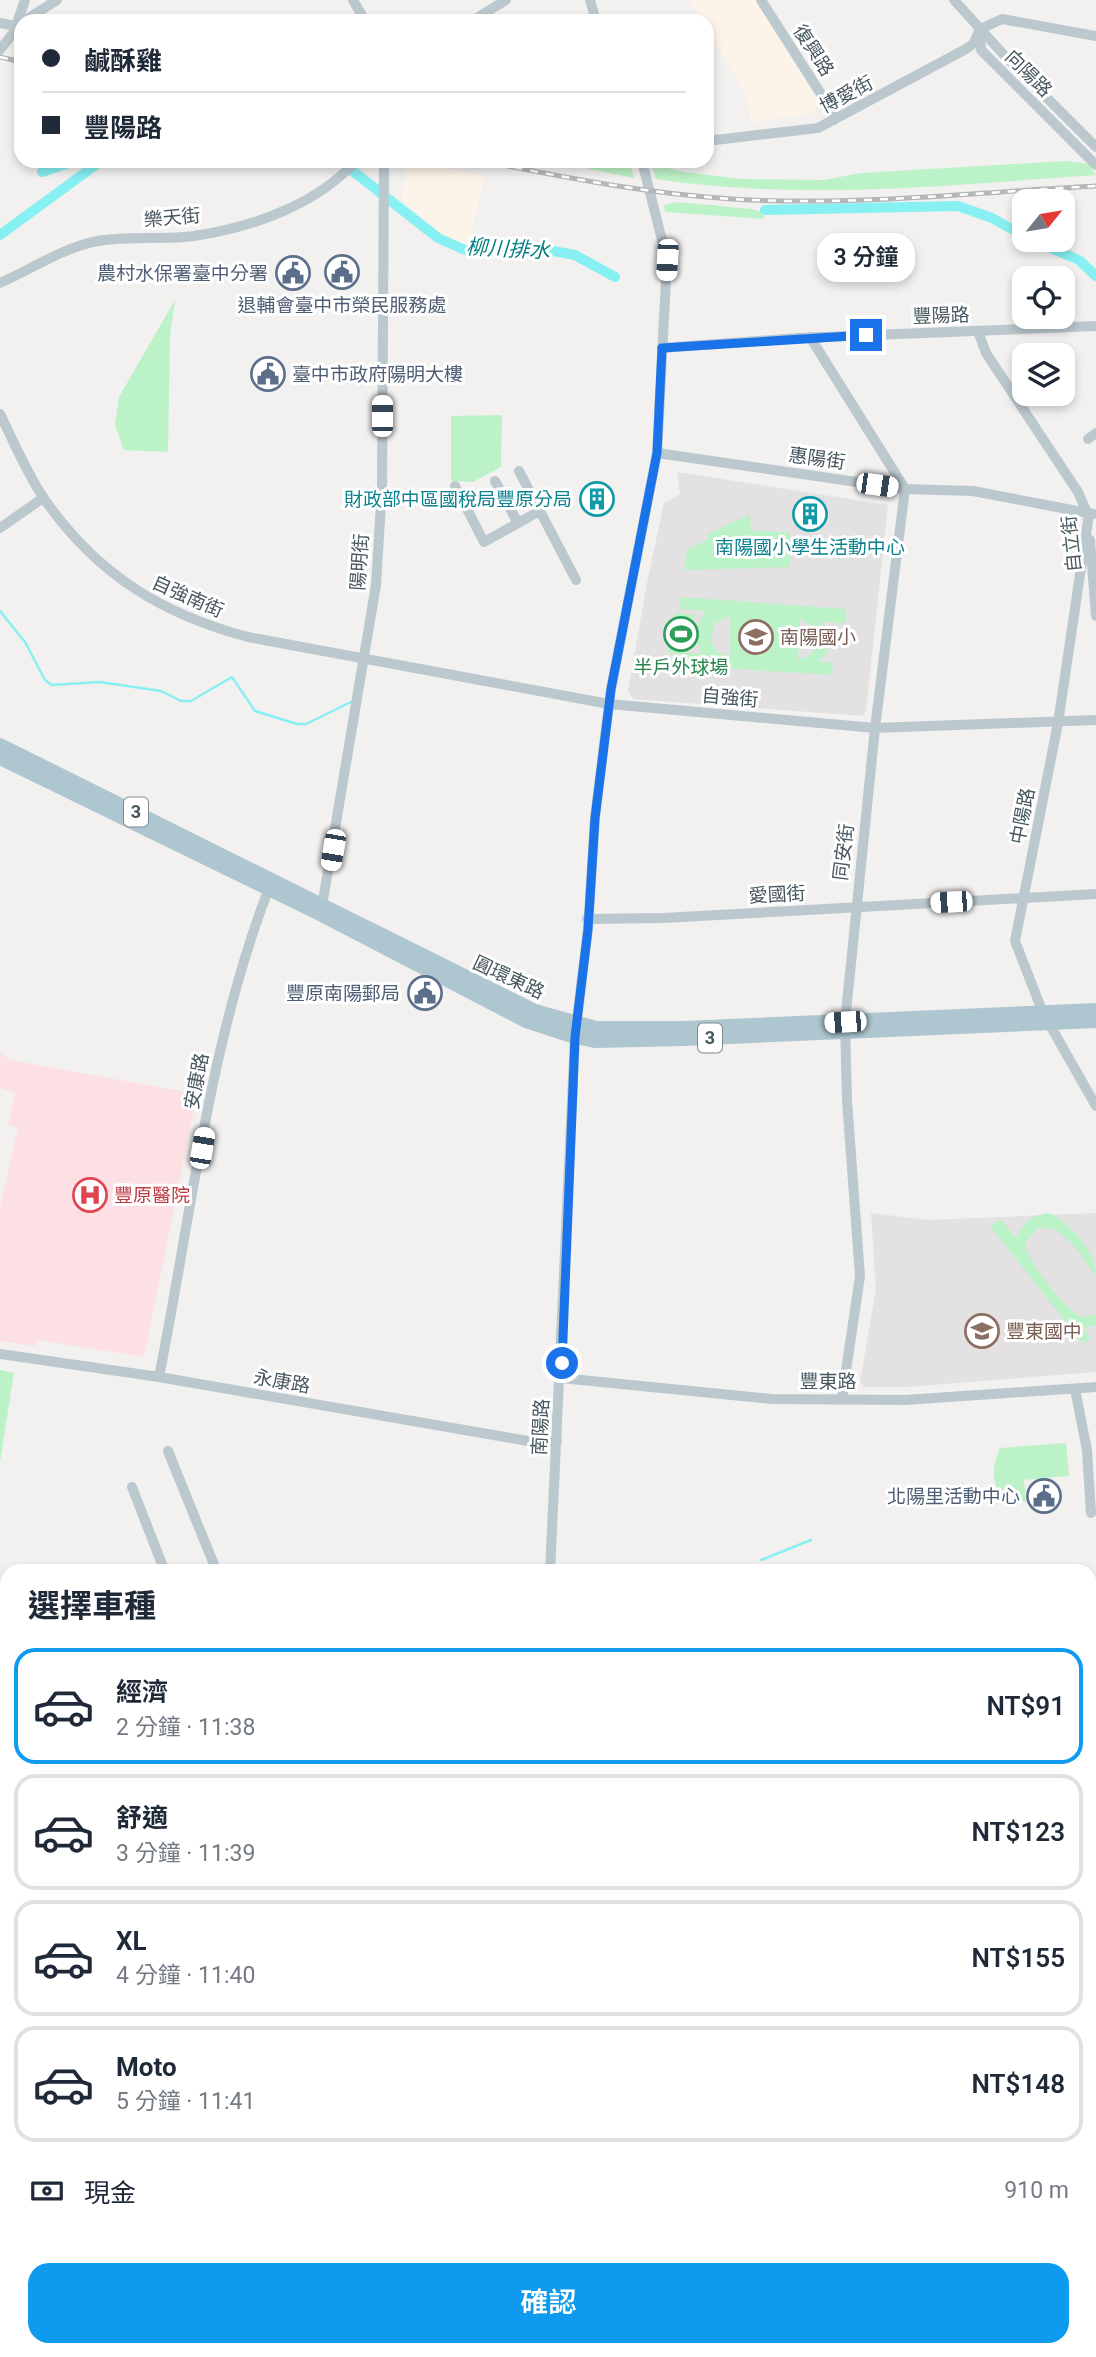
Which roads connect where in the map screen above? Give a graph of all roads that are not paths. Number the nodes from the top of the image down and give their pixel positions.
1 (57, 0) edge
2 (506, 0) edge
3 (761, 0) edge
4 (954, 0) edge
5 (36, 14) edge
6 (483, 14) edge
7 (980, 29) junction
8 (14, 33) edge
9 (1096, 36) edge
10 (0, 50) edge
11 (834, 120) junction
12 (714, 140) edge
13 (1096, 147) edge
14 (1096, 165) edge
15 (349, 168) edge
16 (384, 168) edge
17 (644, 168) edge
18 (0, 283) edge
19 (1096, 326) edge
20 (978, 331) junction
21 (810, 337) junction
22 (662, 348) junction
23 (0, 414) edge
24 (657, 453) junction
25 (519, 471) dead end
26 (495, 481) dead end
27 (455, 486) dead end
28 (905, 489) junction
29 (43, 498) junction
30 (538, 513) junction
31 (1093, 514) edge
32 (518, 523) junction
33 (0, 527) edge
34 (576, 580) dead end
35 (1096, 616) edge
36 (365, 660) junction
37 (609, 704) junction
38 (1096, 720) edge
39 (1058, 723) junction
40 (874, 728) junction
41 (0, 745) edge
42 (0, 758) edge
43 (271, 884) junction
44 (1096, 894) edge
45 (1024, 898) junction
46 (855, 907) junction
47 (322, 909) junction
48 (587, 919) junction
49 (1096, 1010) edge
50 (1047, 1018) junction
51 (1096, 1021) edge
52 (844, 1028) junction
53 (576, 1031) junction
54 (1096, 1106) edge
55 (0, 1354) edge
56 (159, 1377) junction
57 (561, 1378) junction
58 (1096, 1387) edge
59 (1075, 1389) junction
60 (842, 1398) junction
61 (558, 1441) junction
62 (168, 1451) dead end
63 (132, 1487) dead end
64 (1091, 1513) dead end
65 (162, 1564) edge
66 (214, 1564) edge
67 (550, 1564) edge

1 - 5 street
2 - 6 street
3 - 11 street, 復興路
4 - 7 street
7 - 9 street
7 - 11 street, 博愛街
7 - 13 street, 向陽路
7 - 14 street, 向陽路
8 - 10 street
11 - 12 street, 博愛街
15 - 18 street, 樂天街
16 - 36 street, 陽明街
17 - 22 street, 南陽路
19 - 20 street, 豐陽路
20 - 21 street, 豐陽路
20 - 31 street, 自立街
21 - 22 street, 豐陽路
21 - 28 street
22 - 24 street, 南陽路
23 - 29 street, 自強南街
24 - 28 street, 惠陽街
24 - 37 street, 南陽路
25 - 30 street
26 - 32 street
27 - 32 street
28 - 31 street, 惠陽街
28 - 40 street, 同安街
29 - 33 street
29 - 36 street, 自強南街
30 - 32 street
30 - 34 street
31 - 35 street, 自立街
31 - 39 street, 中陽路
36 - 37 street, 自強街
36 - 47 street, 陽明街
37 - 40 street, 自強街
37 - 48 street, 南陽路
38 - 39 street, 自強街
39 - 40 street, 自強街
39 - 45 street, 中陽路
40 - 46 street, 同安街
41 - 43 main road, 圓環東路 / 3
42 - 43 main road, 圓環東路 / 3
43 - 47 main road, 圓環東路 / 3
43 - 56 street, 安康路
44 - 45 street, 愛國街
45 - 46 street, 愛國街
45 - 50 street, 中陽路
46 - 48 street, 愛國街
46 - 52 street, 同安街
47 - 53 main road, 圓環東路 / 3
48 - 53 street, 南陽路
49 - 50 main road, 圓環東路 / 3
50 - 51 main road, 圓環東路 / 3
50 - 52 main road, 圓環東路 / 3
50 - 54 street, 中陽路
52 - 53 main road, 圓環東路 / 3
52 - 60 street, 同安街
53 - 57 street, 南陽路
55 - 56 street, 永康路
56 - 61 street, 永康路
57 - 60 street, 豐東路
57 - 61 street, 南陽路
58 - 59 street, 豐東路
59 - 60 street, 豐東路
59 - 64 street
61 - 67 street, 南陽路
62 - 66 street
63 - 65 street

